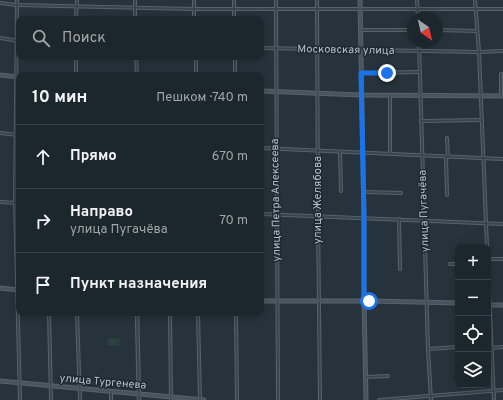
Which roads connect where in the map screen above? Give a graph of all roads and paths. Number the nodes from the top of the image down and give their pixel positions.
1 (17, 0) edge
2 (77, 0) edge
3 (135, 0) edge
4 (194, 0) edge
5 (234, 0) edge
6 (276, 0) edge
7 (317, 0) edge
8 (360, 0) edge
9 (417, 0) edge
10 (474, 0) edge
11 (0, 3) edge
12 (17, 5) junction
13 (77, 7) junction
14 (135, 7) junction
15 (417, 8) junction
16 (194, 9) junction
17 (234, 9) junction
18 (276, 9) junction
19 (318, 9) junction
20 (360, 9) junction
21 (476, 9) junction
22 (503, 9) edge
23 (417, 12) edge
24 (17, 16) edge
25 (76, 16) edge
26 (135, 16) edge
27 (194, 16) edge
28 (234, 16) edge
29 (360, 30) junction
30 (407, 30) edge
31 (443, 30) edge
32 (477, 31) junction
33 (0, 38) edge
34 (16, 41) edge
35 (264, 48) edge
36 (276, 48) junction
37 (317, 48) junction
38 (420, 48) edge
39 (360, 50) junction
40 (420, 51) junction
41 (503, 51) edge
42 (479, 52) junction
43 (17, 60) edge
44 (76, 60) edge
45 (136, 60) edge
46 (196, 60) edge
47 (235, 60) edge
48 (17, 72) edge
49 (76, 72) edge
50 (137, 72) edge
51 (196, 72) edge
52 (235, 72) edge
53 (420, 72) junction
54 (361, 73) junction
55 (501, 74) dead end
56 (0, 75) edge
57 (16, 77) edge
58 (264, 91) edge
59 (276, 91) junction
60 (318, 92) junction
61 (361, 95) junction
62 (390, 95) junction
63 (420, 95) junction
64 (481, 95) junction
65 (502, 96) edge
66 (16, 106) edge
67 (482, 120) junction
68 (421, 121) junction
69 (0, 133) edge
70 (15, 135) junction
71 (447, 138) dead end
72 (264, 148) edge
73 (276, 149) junction
74 (318, 151) junction
75 (340, 152) junction
76 (362, 153) junction
77 (390, 154) junction
78 (422, 156) junction
79 (447, 157) junction
80 (484, 158) junction
81 (503, 159) edge
82 (341, 191) dead end
83 (364, 192) junction
84 (401, 193) dead end
85 (447, 195) dead end
86 (0, 202) edge
87 (15, 202) junction
88 (264, 214) edge
89 (276, 215) junction
90 (318, 216) junction
91 (364, 217) junction
92 (398, 219) junction
93 (424, 220) junction
94 (486, 223) junction
95 (16, 224) edge
96 (503, 224) edge
97 (487, 244) edge
98 (491, 259) edge
99 (503, 259) edge
100 (450, 264) dead end
101 (455, 264) edge
102 (400, 268) dead end
103 (0, 288) edge
104 (16, 290) edge
105 (264, 301) edge
106 (364, 301) junction
107 (277, 302) junction
108 (320, 302) junction
109 (427, 302) junction
110 (455, 303) edge
111 (491, 305) edge
112 (503, 305) edge
113 (19, 316) edge
114 (50, 316) edge
115 (77, 316) edge
116 (137, 316) edge
117 (170, 316) edge
118 (198, 316) edge
119 (236, 316) edge
120 (503, 347) edge
121 (455, 348) edge
122 (491, 348) joint
123 (428, 349) junction
124 (388, 376) dead end
125 (366, 377) junction
126 (0, 381) edge
127 (20, 383) junction
128 (51, 386) junction
129 (79, 388) junction
130 (494, 390) junction
131 (503, 390) edge
132 (111, 392) junction
133 (139, 394) junction
134 (431, 396) junction
135 (171, 399) edge
136 (20, 400) edge
137 (51, 400) edge
138 (80, 400) edge
139 (112, 400) edge
140 (140, 400) edge
141 (200, 400) edge
142 (204, 400) edge
143 (237, 400) edge
144 (278, 400) edge
145 (320, 400) edge
146 (366, 400) edge
147 (379, 400) edge
148 (431, 400) edge
149 (494, 400) edge

1 - 12 street
2 - 13 street
3 - 14 street
4 - 16 street
5 - 17 street
6 - 18 street, улица Петра Алексеева
7 - 19 street, улица Желябова
8 - 20 main road
9 - 15 street
10 - 21 street
11 - 12 street
12 - 13 street
12 - 24 street
13 - 14 street
13 - 25 street
14 - 16 street
14 - 26 street
15 - 20 street
15 - 21 street
15 - 23 street
16 - 17 street
16 - 27 street
17 - 18 street
17 - 28 street
18 - 19 street
18 - 36 street, улица Петра Алексеева
19 - 20 street
19 - 37 street, улица Желябова
20 - 29 main road
21 - 22 street
21 - 32 street
29 - 30 street
29 - 39 main road
31 - 32 street
32 - 42 street
33 - 34 street
35 - 36 street, Московская улица
36 - 37 street, Московская улица
36 - 59 street, улица Петра Алексеева
37 - 39 street, Московская улица
37 - 60 street, улица Желябова
38 - 40 street, улица Пугачёва
39 - 40 street, Московская улица
39 - 54 main road
40 - 42 street, Московская улица
40 - 53 street, улица Пугачёва
41 - 42 street, Московская улица
42 - 64 street
43 - 48 street
44 - 49 street
45 - 50 street
46 - 51 street
47 - 52 street
53 - 54 street
53 - 63 street, улица Пугачёва
54 - 61 main road
55 - 65 street
56 - 57 main road
58 - 59 main road
59 - 60 main road
59 - 73 street, улица Петра Алексеева
60 - 61 main road
60 - 74 street, улица Желябова
61 - 62 main road
61 - 76 main road
62 - 63 main road
62 - 77 street
63 - 64 main road
63 - 68 street, улица Пугачёва
64 - 65 main road
64 - 67 street
66 - 70 street
67 - 68 street
67 - 80 street
68 - 78 street, улица Пугачёва
69 - 70 street
70 - 87 street
71 - 79 street
72 - 73 street
73 - 74 street
73 - 89 street, улица Петра Алексеева
74 - 75 street
74 - 90 street, улица Желябова
75 - 76 street
75 - 82 street
76 - 77 street
76 - 83 main road
77 - 78 street
78 - 79 street
78 - 93 street, улица Пугачёва
79 - 80 street
79 - 85 street
80 - 81 street
80 - 94 street
83 - 84 street
83 - 91 main road
86 - 87 street
87 - 95 street
88 - 89 street
89 - 90 street
89 - 107 street, улица Петра Алексеева
90 - 91 street
90 - 108 street, улица Желябова
91 - 92 street
91 - 106 main road
92 - 93 street
92 - 102 street
93 - 94 street
93 - 109 street, улица Пугачёва
94 - 96 street
94 - 97 street
98 - 99 street
100 - 101 street
103 - 104 main road
105 - 107 main road
106 - 108 main road
106 - 109 main road
106 - 125 main road
107 - 108 main road
107 - 144 street, улица Петра Алексеева
108 - 145 street, улица Желябова
109 - 110 main road
109 - 123 street, улица Пугачёва
111 - 112 main road
113 - 127 street
114 - 128 street
115 - 129 street
116 - 133 street
117 - 135 street
118 - 141 street
119 - 143 street
120 - 122 street
121 - 123 street
122 - 130 street
123 - 134 street, улица Пугачёва
124 - 125 street
125 - 146 main road
126 - 127 main road, улица Тургенева
127 - 128 main road, улица Тургенева
127 - 136 street
128 - 129 main road, улица Тургенева
128 - 137 street
129 - 132 main road, улица Тургенева
129 - 138 street
130 - 131 street
130 - 134 street
130 - 149 street
132 - 133 main road, улица Тургенева
132 - 139 street
133 - 135 main road, улица Тургенева
133 - 140 street
134 - 147 street
134 - 148 street, улица Пугачёва
135 - 141 main road, улица Тургенева
141 - 142 main road, улица Тургенева

